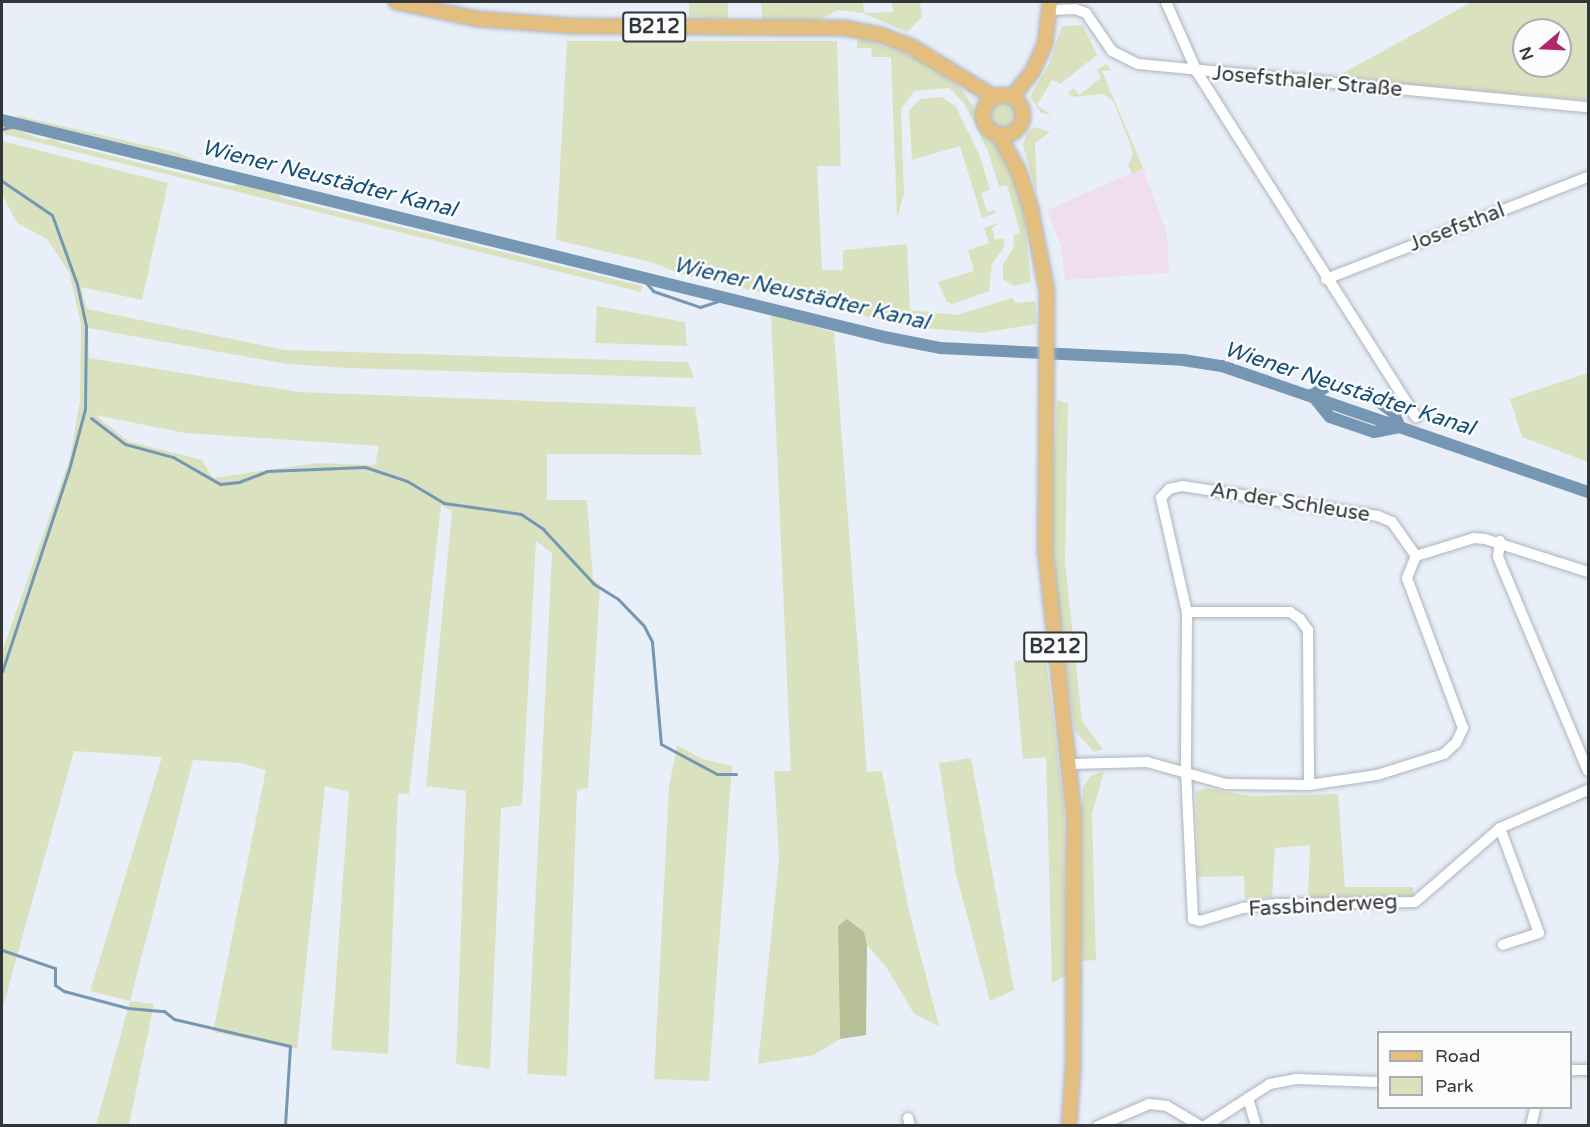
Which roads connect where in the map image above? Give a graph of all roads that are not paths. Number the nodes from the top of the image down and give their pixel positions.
1 (396, 2) edge
2 (1166, 2) edge
3 (1050, 6) edge
4 (1197, 72) junction
5 (961, 77) junction
6 (994, 97) junction
7 (1012, 97) junction
8 (1588, 107) edge
9 (983, 111) junction
10 (1015, 131) junction
11 (999, 135) junction
12 (1019, 172) junction
13 (1588, 177) edge
14 (1326, 279) junction
15 (1416, 417) dead end
16 (1500, 541) junction
17 (1416, 556) junction
18 (1588, 572) edge
19 (1187, 612) junction
20 (1070, 764) junction
21 (1186, 771) junction
22 (1588, 771) edge
23 (1309, 785) junction
24 (1588, 790) edge
25 (1500, 828) junction
26 (1503, 945) dead end
27 (1572, 1070) edge
28 (1588, 1070) edge
29 (1377, 1082) edge
30 (1248, 1098) junction
31 (1535, 1109) edge
32 (1069, 1125) edge
33 (1098, 1125) edge
34 (1200, 1125) edge
35 (1205, 1125) edge
36 (1256, 1125) edge
37 (1531, 1125) edge

1 - 5 main road, B212
2 - 4 street
3 - 4 street, Josefsthaler Straße
3 - 7 main road
4 - 8 street, Josefsthaler Straße
4 - 14 street
5 - 6 main road, B212
5 - 9 main road, B212
6 - 7 main road
6 - 9 main road
7 - 10 main road, B212
9 - 11 main road, B212
10 - 11 main road
10 - 12 main road, B212
11 - 12 main road, B212
12 - 20 main road, B212
13 - 14 street, Josefsthal
14 - 15 street
16 - 17 street
16 - 18 street
16 - 22 street
17 - 19 street, An der Schleuse
17 - 23 street
19 - 21 street
19 - 23 street
20 - 21 street
20 - 32 main road, B212
21 - 23 street
21 - 25 street, Fassbinderweg
24 - 25 street, Fassbinderweg
25 - 26 street
27 - 28 street
29 - 30 street
30 - 35 street
30 - 36 street
31 - 37 street
33 - 34 street

